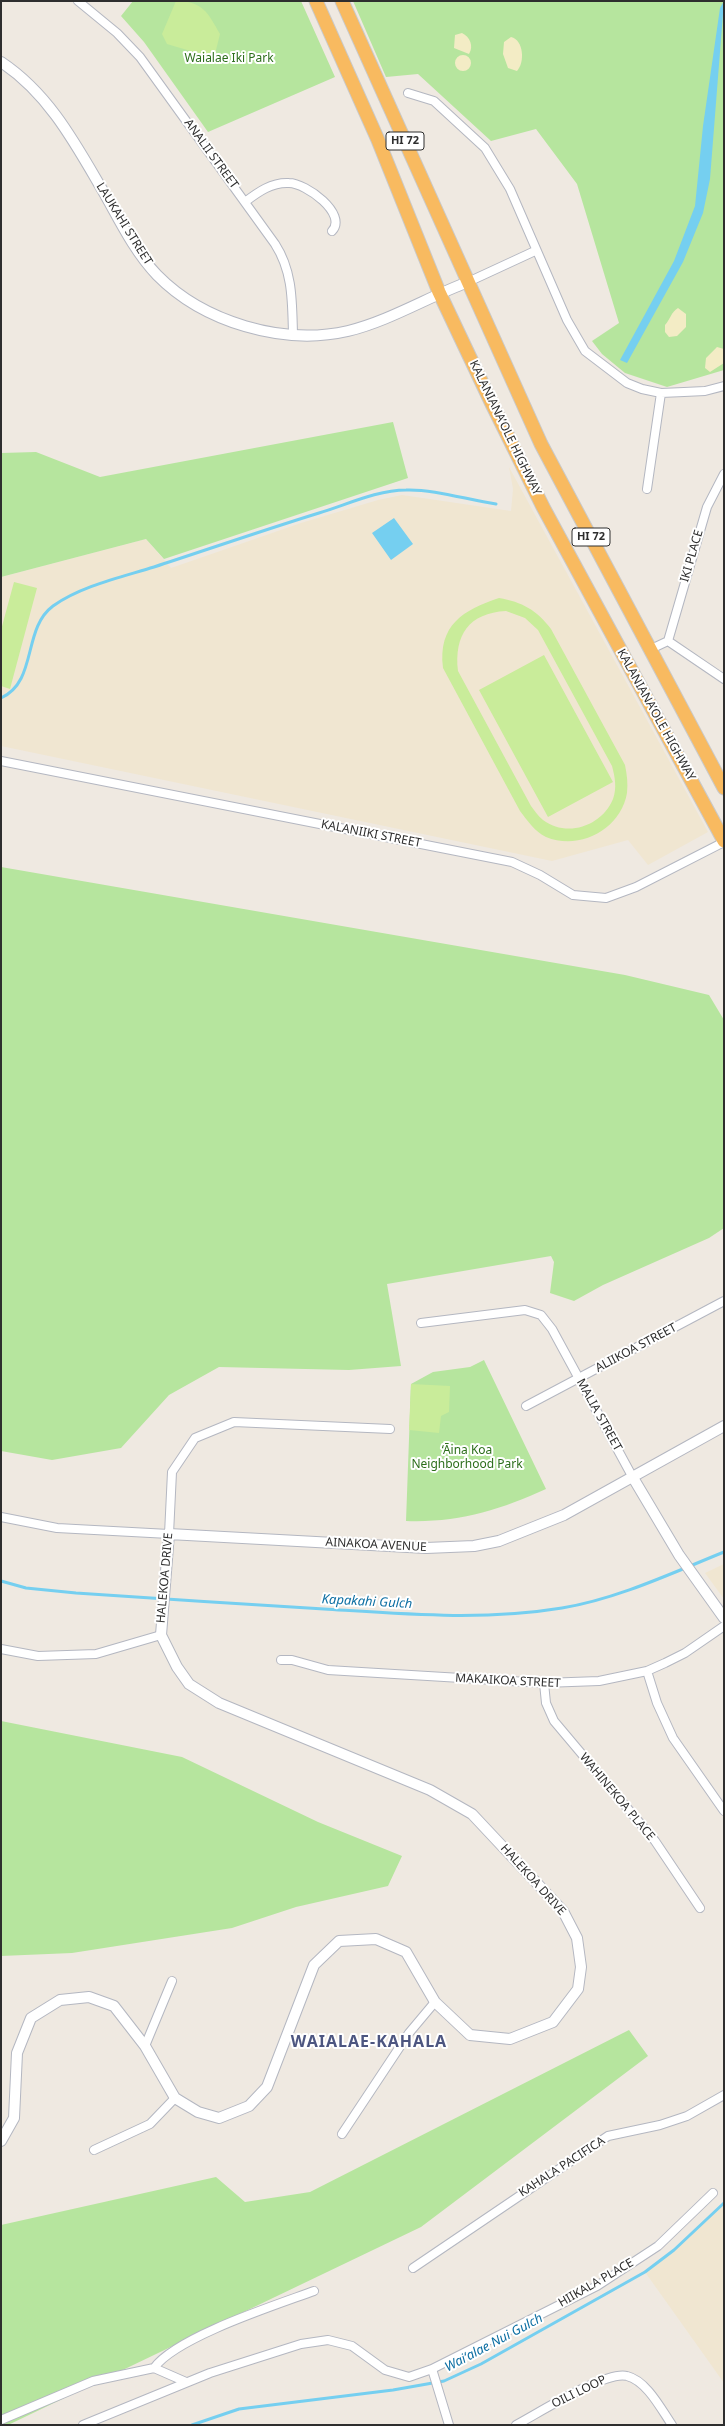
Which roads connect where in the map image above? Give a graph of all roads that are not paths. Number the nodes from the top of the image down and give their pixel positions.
1 (78, 1) edge
2 (316, 1) edge
3 (342, 1) edge
4 (1, 62) edge
5 (408, 93) dead end
6 (245, 202) junction
7 (332, 231) dead end
8 (535, 251) junction
9 (468, 282) junction
10 (439, 292) junction
11 (293, 334) junction
12 (724, 386) edge
13 (661, 393) junction
14 (724, 474) edge
15 (647, 488) dead end
16 (668, 641) junction
17 (651, 649) junction
18 (724, 679) edge
19 (1, 761) edge
20 (724, 788) edge
21 (724, 842) edge
22 (724, 1301) edge
23 (421, 1323) dead end
24 (579, 1378) junction
25 (526, 1406) dead end
26 (724, 1426) edge
27 (390, 1429) dead end
28 (632, 1476) junction
29 (1, 1517) edge
30 (169, 1534) junction
31 (724, 1618) edge
32 (724, 1626) edge
33 (161, 1635) junction
34 (1, 1649) edge
35 (281, 1660) dead end
36 (647, 1671) junction
37 (544, 1683) junction
38 (724, 1811) edge
39 (700, 1908) dead end
40 (172, 1981) dead end
41 (435, 2002) junction
42 (145, 2046) junction
43 (724, 2095) edge
44 (175, 2098) junction
45 (342, 2134) dead end
46 (1, 2141) edge
47 (94, 2150) dead end
48 (714, 2193) dead end
49 (413, 2268) dead end
50 (314, 2290) dead end
51 (154, 2368) junction
52 (433, 2372) junction
53 (186, 2382) junction
54 (1, 2420) edge
55 (83, 2425) edge
56 (449, 2425) edge
57 (516, 2425) edge
58 (672, 2425) edge

1 - 6 street, ANALII STREET
2 - 10 highway, KALANIANA’OLE HIGHWAY / HI 72
3 - 9 highway, KALANIANA’OLE HIGHWAY / HI 72
4 - 11 street, LAUKAHI STREET
5 - 8 street
6 - 7 street
6 - 11 street, ANALII STREET
8 - 9 street
8 - 13 street
9 - 10 street, LAUKAHI STREET
9 - 17 highway, KALANIANA’OLE HIGHWAY / HI 72
10 - 11 street, LAUKAHI STREET
10 - 21 highway, KALANIANA’OLE HIGHWAY / HI 72
12 - 13 street
13 - 15 street
14 - 16 street, IKI PLACE
16 - 17 street
16 - 18 street
17 - 20 highway, KALANIANA’OLE HIGHWAY / HI 72
19 - 21 street, KALANIIKI STREET
22 - 24 street, ALIIKOA STREET
23 - 24 street, MALIA STREET
24 - 25 street, ALIIKOA STREET
24 - 28 street, MALIA STREET
26 - 28 street, AINAKOA AVENUE
27 - 30 street, HALEKOA DRIVE
28 - 30 street, AINAKOA AVENUE
28 - 31 street, MALIA STREET
29 - 30 street, AINAKOA AVENUE
30 - 33 street, HALEKOA DRIVE
32 - 36 street, MAKAIKOA STREET
33 - 34 street
33 - 41 street, HALEKOA DRIVE
35 - 37 street, MAKAIKOA STREET
36 - 37 street, MAKAIKOA STREET
36 - 38 street
37 - 39 street, WAHINEKOA PLACE
40 - 42 street
41 - 44 street, HALEKOA DRIVE
41 - 45 street
42 - 44 street, HALEKOA DRIVE
42 - 46 street, HALEKOA DRIVE
43 - 49 street, KAHALA PACIFICA
44 - 47 street
48 - 52 street, HIIKALA PLACE
50 - 51 street
51 - 53 street
51 - 54 street
52 - 53 street, HIIKALA PLACE
52 - 56 street
53 - 55 street, HIIKALA PLACE
57 - 58 street, OILI LOOP

